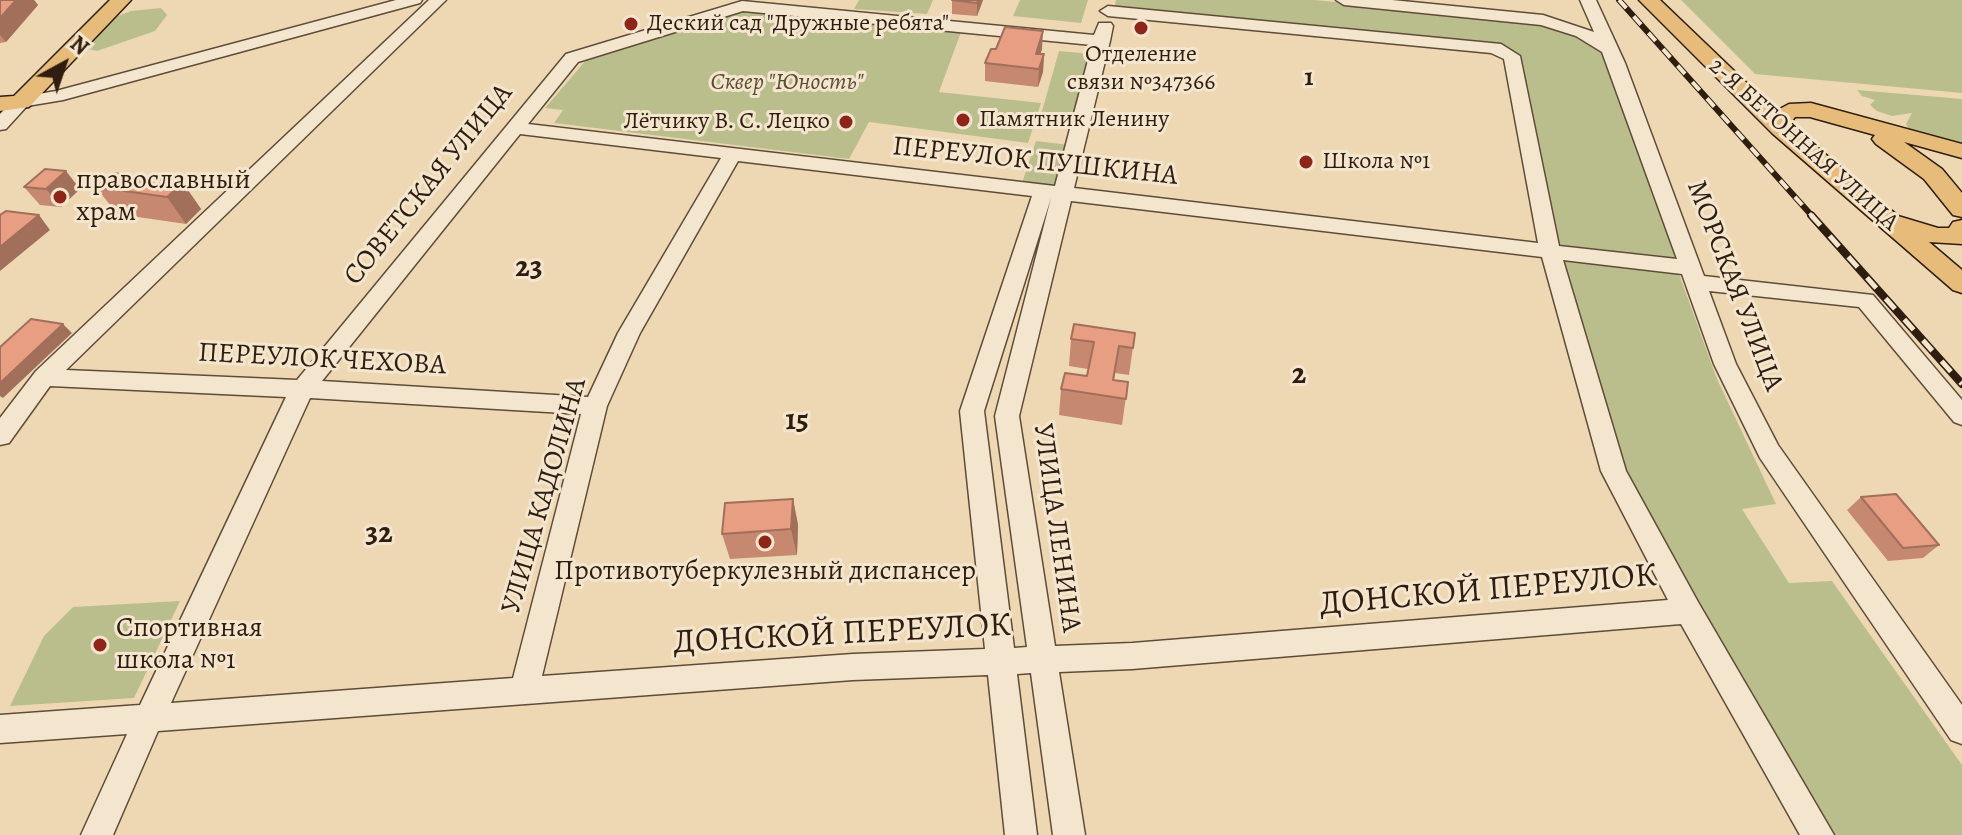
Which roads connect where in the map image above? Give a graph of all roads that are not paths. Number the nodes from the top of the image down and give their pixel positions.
1 (121, 0) edge
2 (414, 0) edge
3 (438, 0) edge
4 (1344, 0) edge
5 (1588, 0) edge
6 (1649, 0) edge
7 (1110, 6) edge
8 (1102, 41) junction
9 (1610, 49) junction
10 (1724, 75) junction
11 (10, 103) edge
12 (1811, 110) junction
13 (1835, 116) junction
14 (0, 125) edge
15 (514, 128) junction
16 (1780, 128) junction
17 (1962, 151) edge
18 (732, 155) junction
19 (1053, 193) junction
20 (1962, 209) edge
21 (1881, 217) junction
22 (1960, 233) edge
23 (1550, 250) junction
24 (1693, 275) junction
25 (1961, 284) edge
26 (44, 377) junction
27 (301, 391) junction
28 (595, 406) junction
29 (1962, 416) edge
30 (0, 436) edge
31 (1688, 611) junction
32 (1043, 659) junction
33 (1001, 660) junction
34 (524, 692) junction
35 (149, 720) junction
36 (0, 729) edge
37 (1962, 730) edge
38 (97, 835) edge
39 (1021, 835) edge
40 (1069, 835) edge
41 (1818, 835) edge

1 - 11 main road
2 - 11 street
3 - 26 street
4 - 9 street
5 - 9 street, МОРСКАЯ УЛИЦА
6 - 10 main road, 2-Я БЕТОННАЯ УЛИЦА
7 - 8 street, УЛИЦА ЛЕНИНА
7 - 23 street
8 - 15 street, СОВЕТСКАЯ УЛИЦА
8 - 19 street, УЛИЦА ЛЕНИНА
9 - 24 street, МОРСКАЯ УЛИЦА
10 - 12 main road
10 - 16 main road, 2-Я БЕТОННАЯ УЛИЦА
11 - 14 street
12 - 13 main road
12 - 16 main road
13 - 17 main road
13 - 20 main road
15 - 18 street, ПЕРЕУЛОК ПУШКИНА
15 - 27 street, СОВЕТСКАЯ УЛИЦА
16 - 21 main road, 2-Я БЕТОННАЯ УЛИЦА
18 - 19 street, ПЕРЕУЛОК ПУШКИНА
18 - 28 street, УЛИЦА КАДОЛИНА
19 - 23 street, ПЕРЕУЛОК ПУШКИНА
19 - 32 street, УЛИЦА ЛЕНИНА
19 - 33 street, УЛИЦА ЛЕНИНА
21 - 22 main road
21 - 25 main road, 2-Я БЕТОННАЯ УЛИЦА
22 - 25 main road
23 - 24 street, ПЕРЕУЛОК ПУШКИНА
23 - 31 street
24 - 29 street, ПЕРЕУЛОК ПУШКИНА
24 - 37 street, МОРСКАЯ УЛИЦА
26 - 27 street, ПЕРЕУЛОК ЧЕХОВА
26 - 30 street
27 - 28 street, ПЕРЕУЛОК ЧЕХОВА
27 - 35 street, СОВЕТСКАЯ УЛИЦА
28 - 34 street, УЛИЦА КАДОЛИНА
31 - 32 street, ДОНСКОЙ ПЕРЕУЛОК
31 - 41 street
32 - 33 street, ДОНСКОЙ ПЕРЕУЛОК
32 - 40 street, УЛИЦА ЛЕНИНА
33 - 34 street, ДОНСКОЙ ПЕРЕУЛОК
33 - 39 street, УЛИЦА ЛЕНИНА
34 - 35 street, ДОНСКОЙ ПЕРЕУЛОК
35 - 36 street, ДОНСКОЙ ПЕРЕУЛОК
35 - 38 street, СОВЕТСКАЯ УЛИЦА

